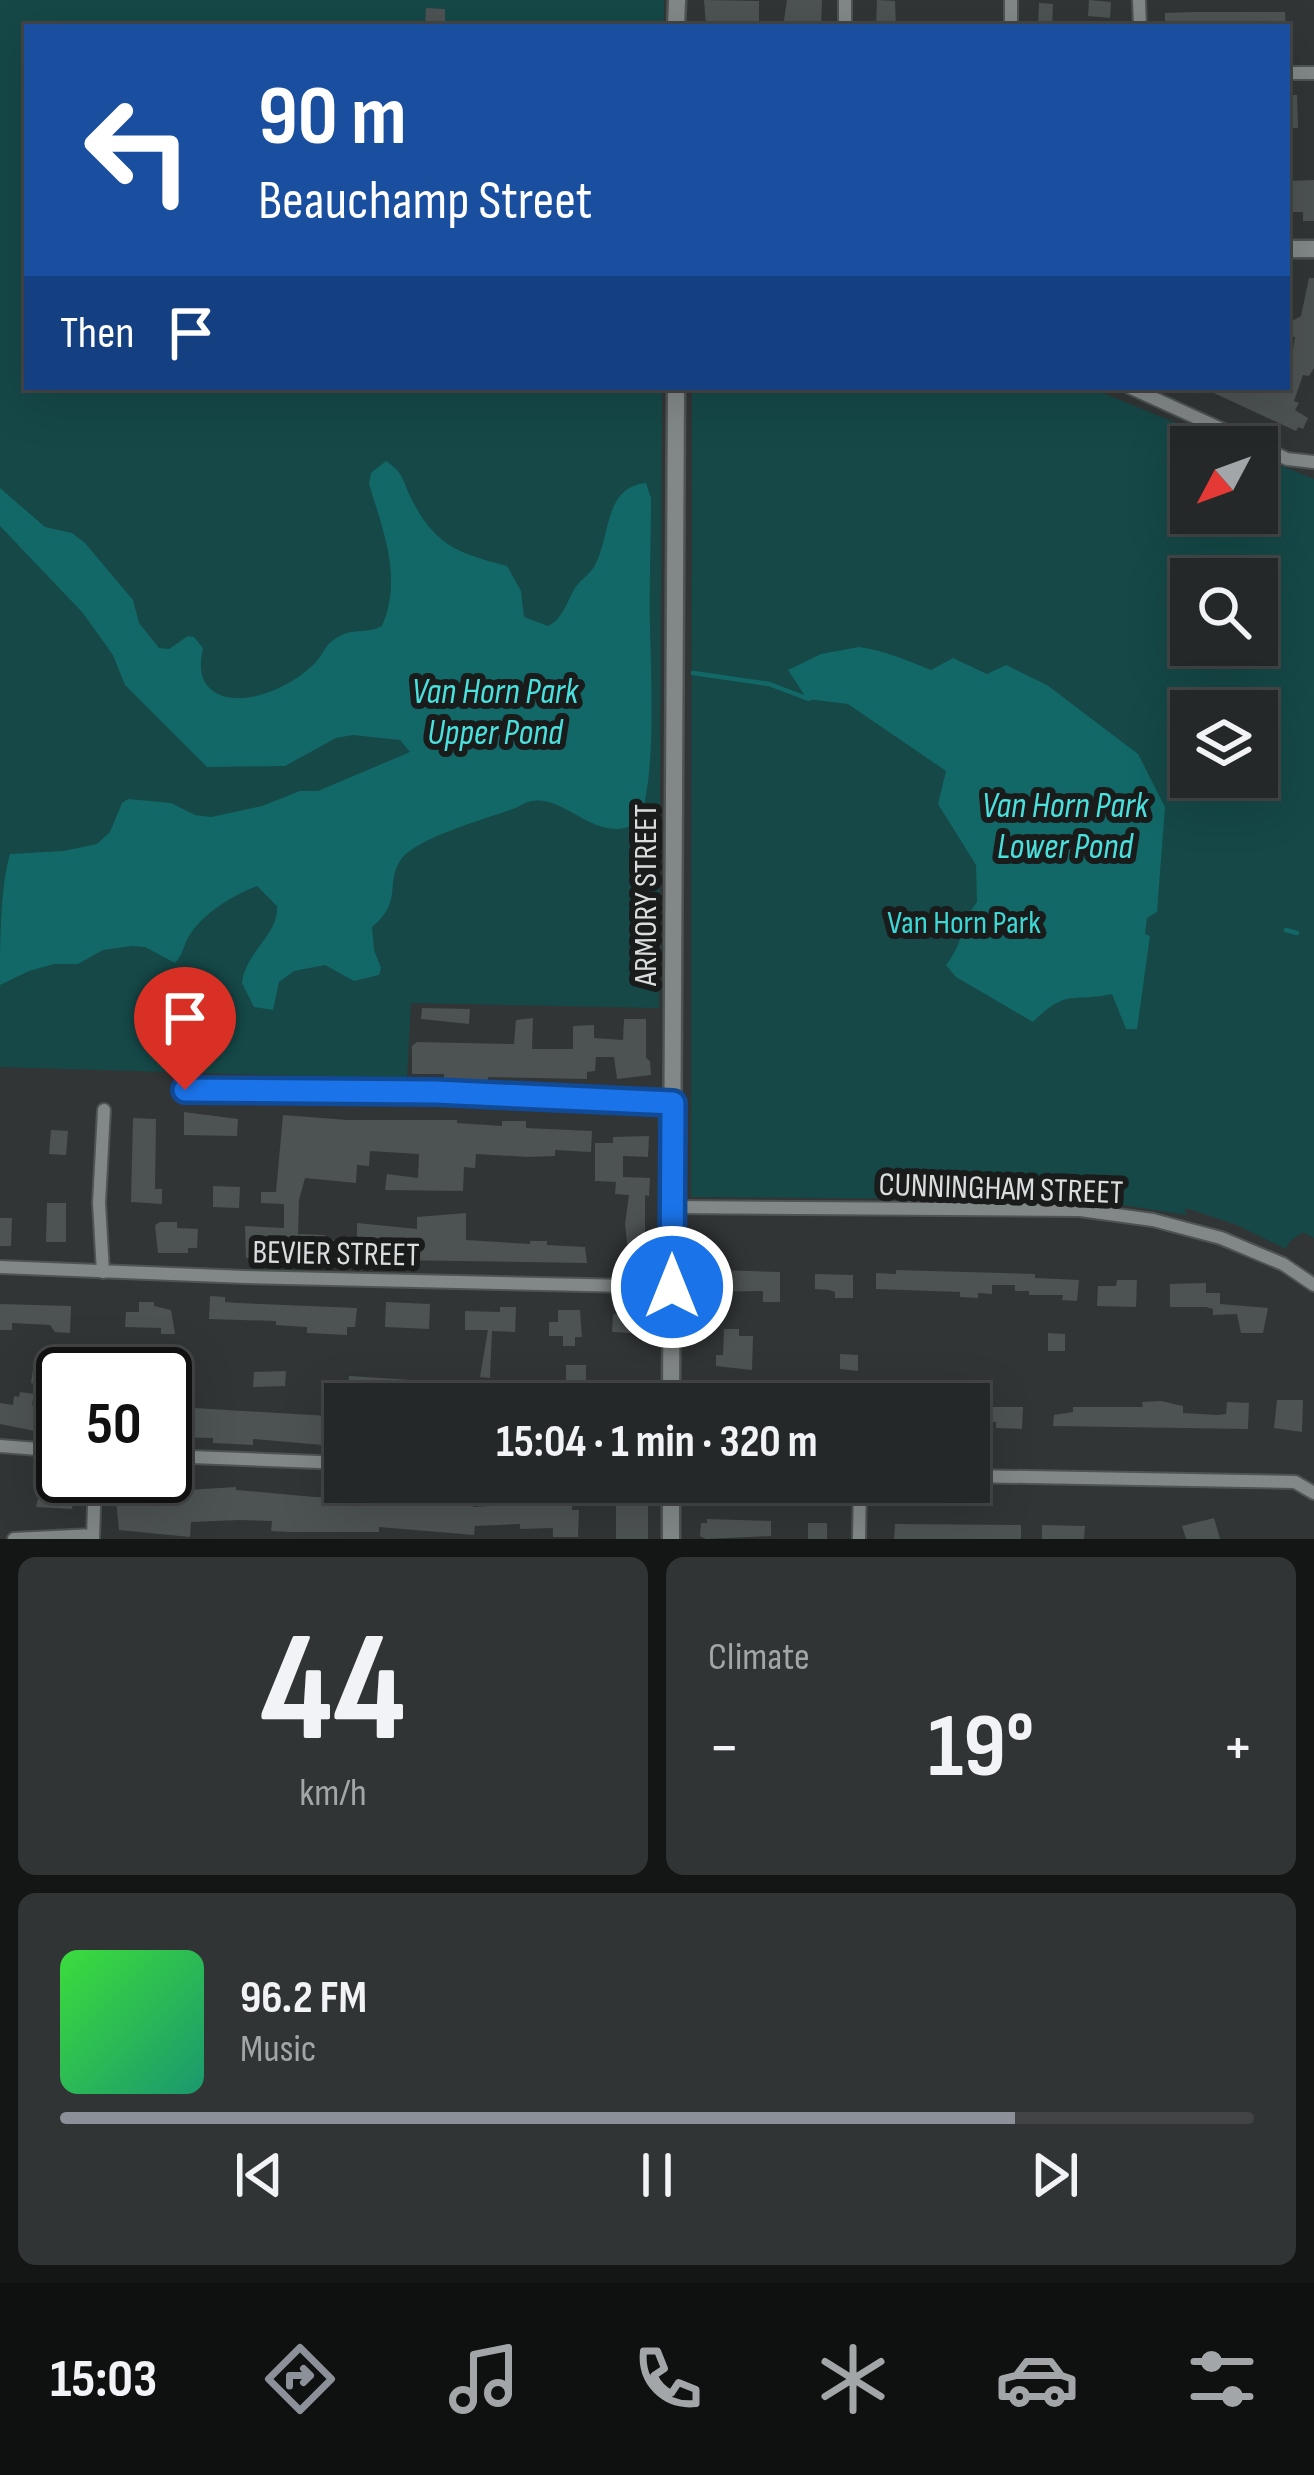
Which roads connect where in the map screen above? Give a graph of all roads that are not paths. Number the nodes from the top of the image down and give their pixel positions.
1 (676, 390) edge
2 (1136, 390) edge
3 (1314, 462) edge
4 (185, 1090) dead end
5 (673, 1103) junction
6 (104, 1110) dead end
7 (673, 1207) junction
8 (0, 1267) edge
9 (103, 1272) junction
10 (1314, 1285) edge
11 (672, 1287) junction
12 (671, 1383) edge
13 (0, 1446) edge
14 (36, 1449) edge
15 (192, 1457) edge
16 (324, 1462) edge
17 (990, 1476) edge
18 (1314, 1493) edge
19 (94, 1503) edge
20 (671, 1503) edge
21 (860, 1503) edge
22 (93, 1537) edge
23 (14, 1539) edge
24 (670, 1539) edge
25 (859, 1539) edge

1 - 5 main road, ARMORY STREET
2 - 3 street
4 - 5 street
5 - 7 main road, ARMORY STREET
6 - 9 street
7 - 10 street, CUNNINGHAM STREET
7 - 11 main road, ARMORY STREET
8 - 9 street, BEVIER STREET
9 - 11 street, BEVIER STREET
11 - 12 main road, ARMORY STREET
13 - 14 street
15 - 16 street
17 - 18 street
19 - 22 street
20 - 24 main road
21 - 25 street
22 - 23 street

